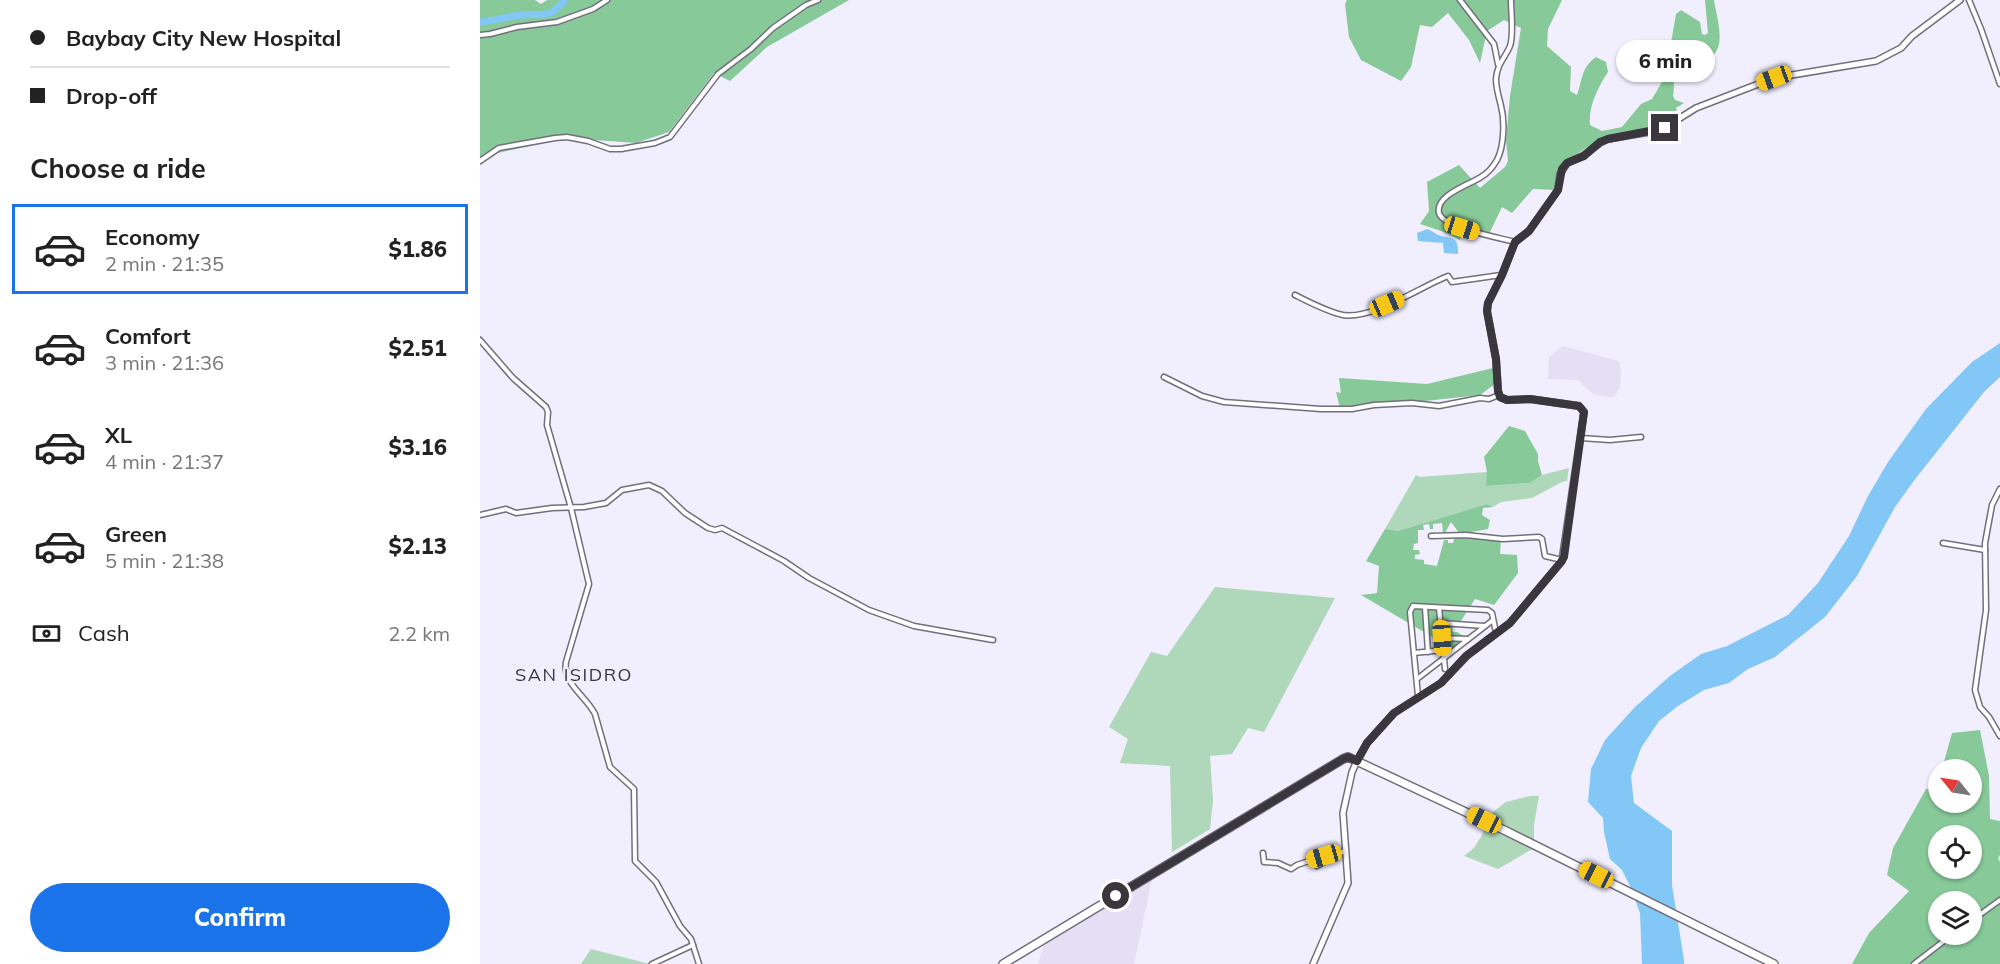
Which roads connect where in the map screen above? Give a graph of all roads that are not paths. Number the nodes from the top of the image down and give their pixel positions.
1 (608, 0) edge
2 (818, 0) edge
3 (1460, 0) edge
4 (1511, 0) edge
5 (1960, 0) edge
6 (1969, 0) edge
7 (480, 35) edge
8 (1498, 64) junction
9 (2000, 84) edge
10 (480, 160) edge
11 (1515, 242) junction
12 (1502, 275) junction
13 (1295, 295) dead end
14 (480, 340) edge
15 (1164, 377) dead end
16 (1499, 395) junction
17 (1641, 437) dead end
18 (1581, 438) junction
19 (2000, 489) edge
20 (571, 508) junction
21 (480, 515) edge
22 (1431, 536) dead end
23 (1943, 543) dead end
24 (1985, 550) junction
25 (1563, 560) junction
26 (1425, 607) junction
27 (1440, 608) junction
28 (1493, 620) junction
29 (1441, 623) junction
30 (1486, 626) junction
31 (1495, 628) dead end
32 (1442, 638) junction
33 (1468, 639) junction
34 (993, 640) dead end
35 (1443, 650) junction
36 (1428, 652) junction
37 (1414, 653) junction
38 (1444, 658) junction
39 (1444, 669) dead end
40 (1416, 680) junction
41 (1418, 696) junction
42 (2000, 736) edge
43 (1357, 761) junction
44 (1344, 851) junction
45 (1263, 853) dead end
46 (1330, 859) junction
47 (1317, 866) dead end
48 (2000, 900) edge
49 (1982, 913) edge
50 (693, 945) junction
51 (1939, 945) edge
52 (652, 964) edge
53 (699, 964) edge
54 (1003, 964) edge
55 (1313, 964) edge
56 (1774, 964) edge
57 (1914, 964) edge

1 - 7 street
2 - 10 street
3 - 8 street
4 - 8 street
5 - 11 street
6 - 9 street
8 - 11 street
11 - 12 street
12 - 13 street
12 - 16 street
14 - 20 street
15 - 16 street
16 - 18 street
17 - 18 street
18 - 25 street
19 - 24 street
20 - 21 street
20 - 34 street
20 - 50 street
22 - 25 street
23 - 24 street
24 - 42 street
25 - 41 street
26 - 27 street
26 - 36 street
26 - 37 street
27 - 28 street
27 - 29 street
28 - 30 street
28 - 31 street
29 - 30 street
29 - 32 street
30 - 33 street
32 - 33 street
32 - 35 street
33 - 38 street
35 - 36 street
35 - 38 street
36 - 37 street
37 - 40 street
38 - 39 street
38 - 40 street
40 - 41 street
41 - 43 street
43 - 44 street
43 - 54 highway
43 - 56 highway
44 - 46 street
44 - 55 street
45 - 46 street
46 - 47 street
48 - 49 street
50 - 52 street
50 - 53 street
51 - 57 street

